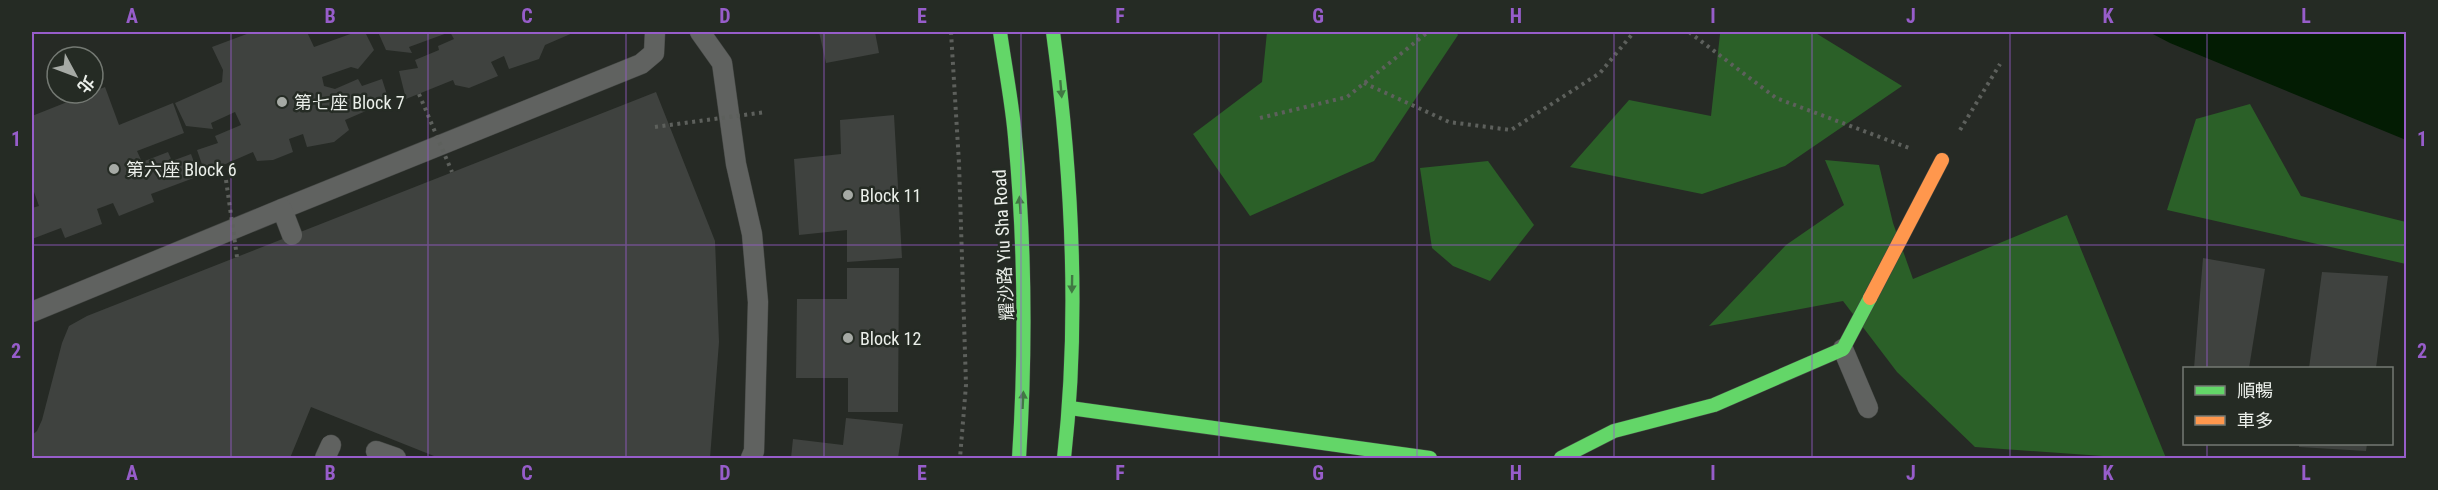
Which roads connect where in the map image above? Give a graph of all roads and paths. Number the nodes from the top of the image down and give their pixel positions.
1 (655, 32) edge
2 (700, 32) edge
3 (951, 32) edge
4 (1000, 32) edge
5 (1053, 32) edge
6 (1428, 32) edge
7 (1634, 32) edge
8 (1689, 32) edge
9 (2000, 64) dead end
10 (1364, 83) junction
11 (419, 94) dead end
12 (766, 112) dead end
13 (1260, 118) dead end
14 (655, 127) dead end
15 (1942, 160) junction
16 (452, 172) dead end
17 (226, 180) dead end
18 (282, 209) junction
19 (292, 235) dead end
20 (237, 257) dead end
21 (32, 312) edge
22 (1843, 350) junction
23 (1070, 408) junction
24 (1868, 408) dead end
25 (376, 451) dead end
26 (396, 459) edge
27 (752, 459) edge
28 (960, 459) edge
29 (1019, 459) edge
30 (1064, 459) edge
31 (1430, 459) edge
32 (1561, 459) edge

1 - 18 lane
2 - 27 lane
3 - 28 path
29 -> 4 street, 耀沙路 Yiu Sha Road
5 -> 23 street
6 - 10 path
7 - 10 path
8 - 15 path
9 - 15 path
10 - 13 path
11 - 16 path, bridge
12 - 14 path, bridge
15 - 22 street
17 - 20 path, bridge
18 - 19 lane
18 - 21 lane
22 - 24 lane
22 - 32 street
23 - 30 street
23 - 31 street
25 - 26 lane

